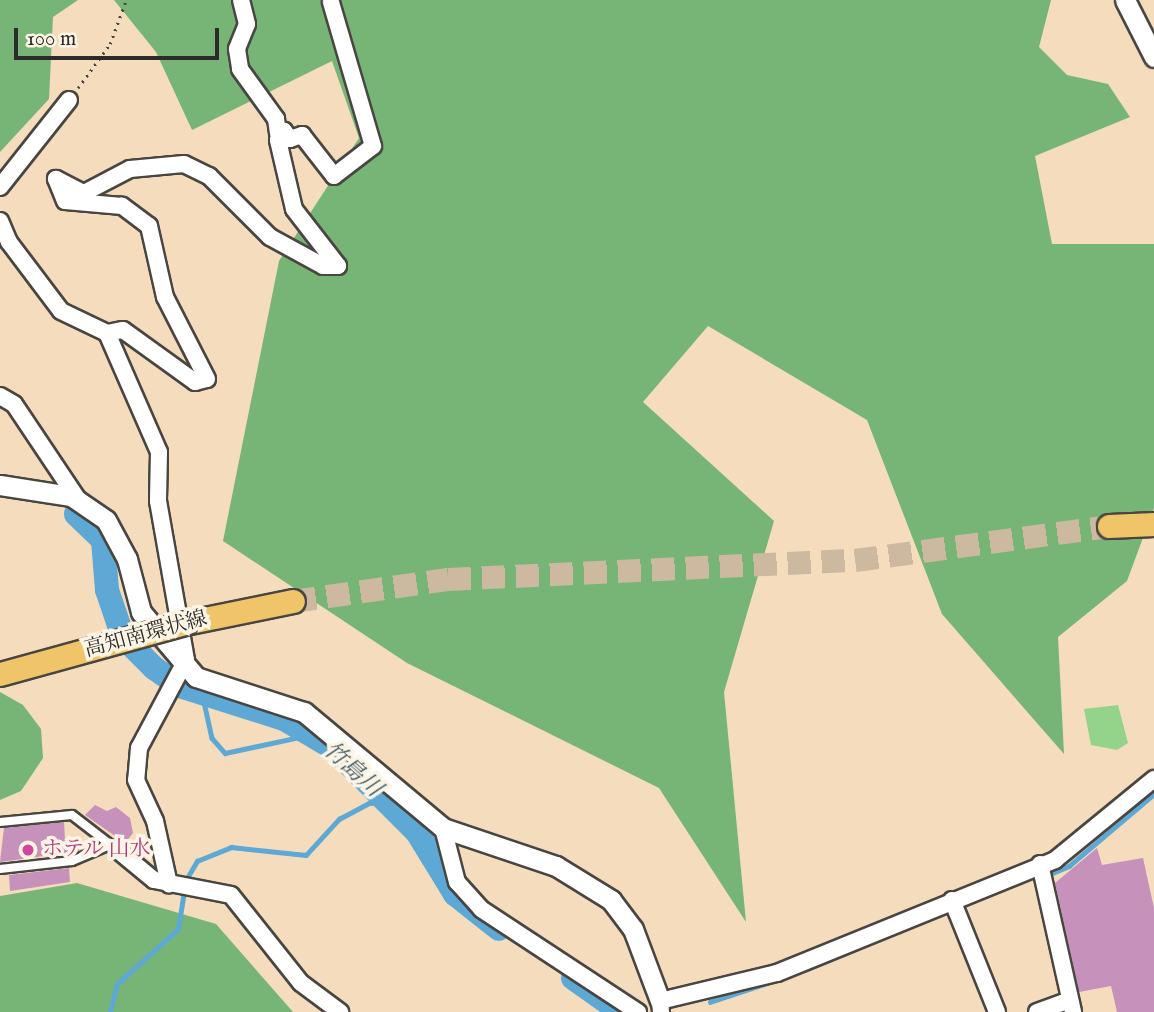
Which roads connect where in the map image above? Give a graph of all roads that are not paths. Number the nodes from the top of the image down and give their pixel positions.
1 (242, 0) edge
2 (1125, 0) edge
3 (331, 2) dead end
4 (1154, 57) edge
5 (69, 100) road end
6 (278, 134) junction
7 (0, 187) edge
8 (0, 221) edge
9 (107, 333) junction
10 (0, 396) edge
11 (0, 485) edge
12 (79, 500) junction
13 (1154, 512) edge
14 (1154, 524) edge
15 (293, 601) tunnel mouth
16 (0, 674) edge
17 (176, 677) junction
18 (1154, 779) edge
19 (0, 822) edge
20 (443, 828) junction
21 (115, 848) junction
22 (1040, 864) junction
23 (0, 869) edge
24 (169, 884) junction
25 (952, 900) junction
26 (661, 1006) edge
27 (1072, 1006) edge
28 (340, 1012) edge
29 (638, 1012) edge
30 (997, 1012) edge
31 (1037, 1012) edge

1 - 6 street
2 - 4 street
3 - 6 street
5 - 7 street
6 - 9 street
8 - 9 street
9 - 17 street
10 - 12 street
11 - 12 street
12 - 17 street
13 - 14 main road
15 - 16 main road, 高知南環状線, bridge
17 - 20 street
17 - 24 street
18 - 22 street
19 - 21 lane
20 - 26 street
20 - 29 street
21 - 23 lane
21 - 24 street
22 - 25 street
22 - 27 street
24 - 28 street
25 - 26 street
25 - 30 street
27 - 31 street

